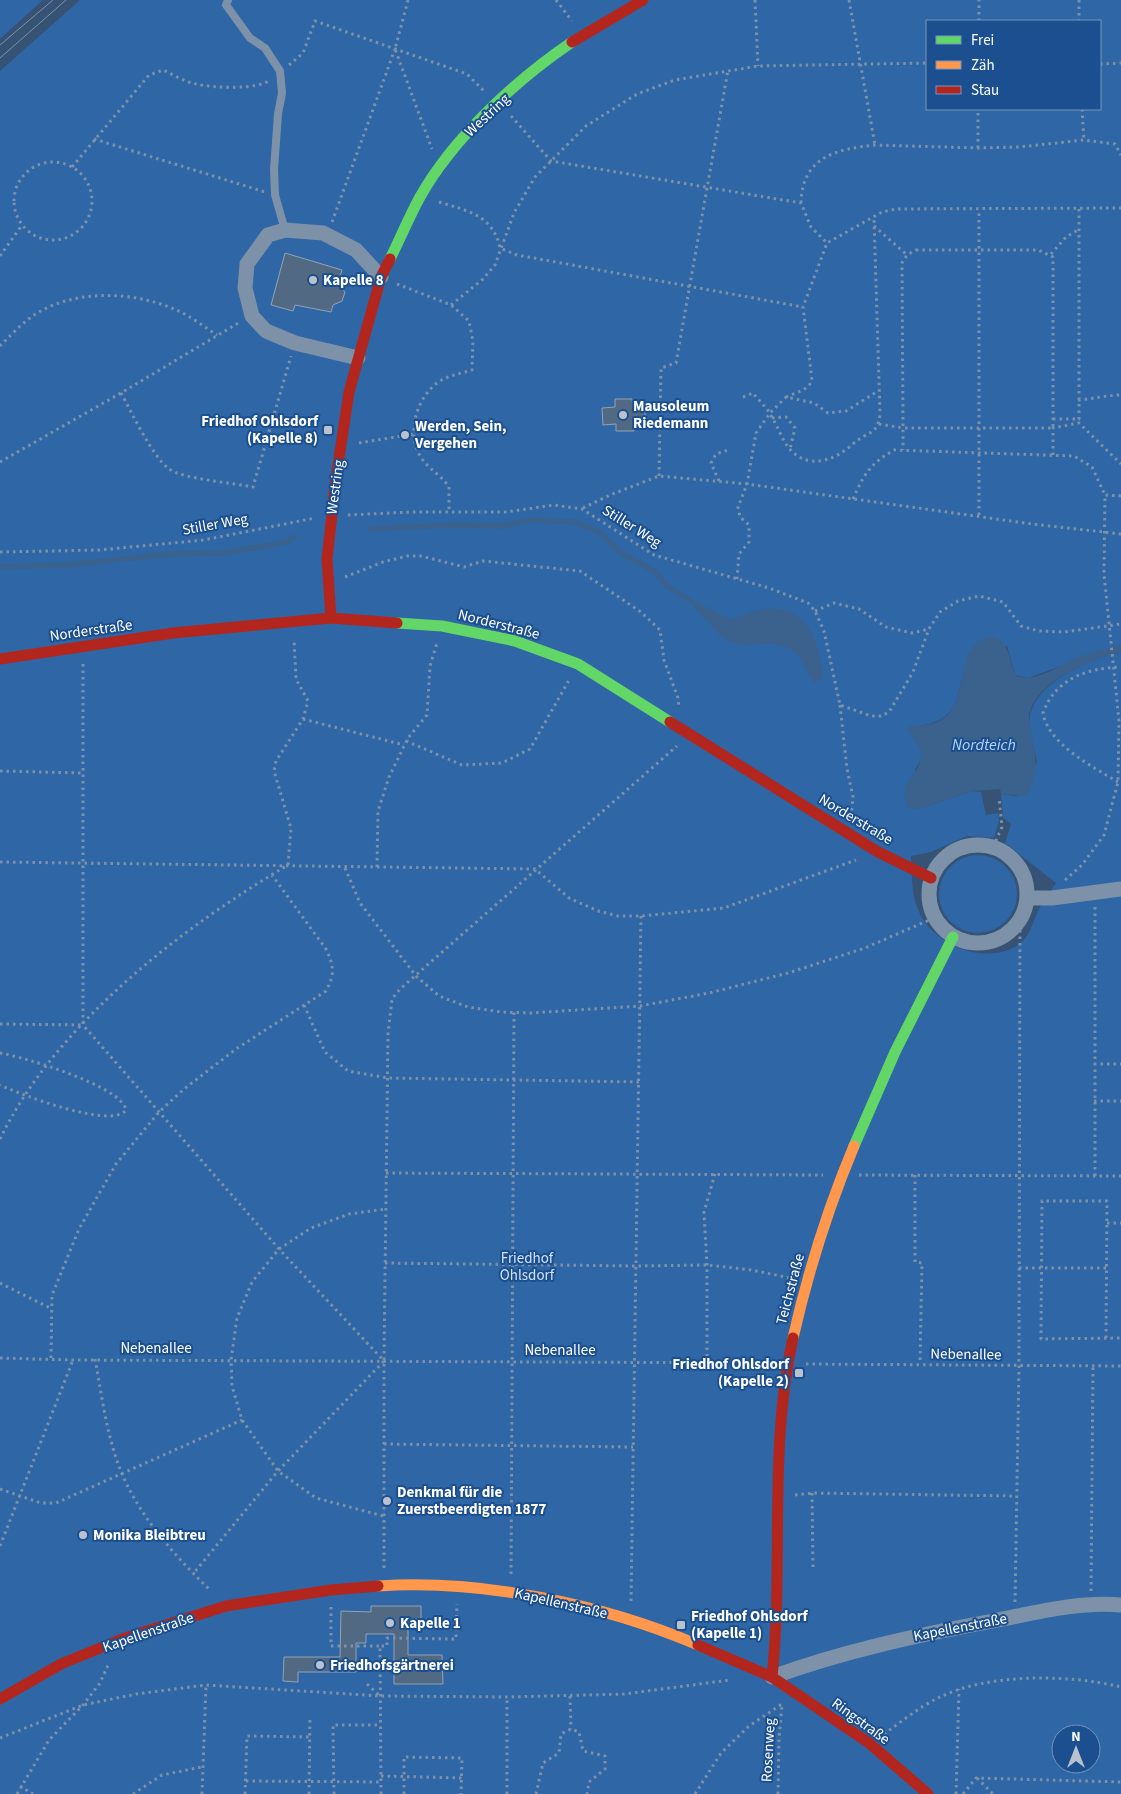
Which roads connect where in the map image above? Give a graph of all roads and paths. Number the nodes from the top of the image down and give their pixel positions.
1 (228, 0) edge
2 (408, 0) edge
3 (556, 0) edge
4 (643, 0) edge
5 (755, 0) edge
6 (849, 0) edge
7 (979, 0) edge
8 (1079, 0) edge
9 (979, 20) edge
10 (1079, 20) edge
11 (582, 35) junction
12 (396, 49) junction
13 (862, 63) junction
14 (926, 63) edge
15 (1121, 63) edge
16 (1101, 64) edge
17 (758, 66) junction
18 (728, 70) junction
19 (497, 104) junction
20 (978, 110) edge
21 (1082, 110) edge
22 (94, 139) dead end
23 (1084, 140) junction
24 (876, 145) junction
25 (978, 148) junction
26 (1121, 156) edge
27 (551, 160) junction
28 (439, 169) junction
29 (707, 188) junction
30 (276, 195) junction
31 (421, 196) junction
32 (801, 203) junction
33 (1121, 208) edge
34 (1079, 209) junction
35 (979, 210) junction
36 (874, 218) junction
37 (22, 225) junction
38 (874, 226) junction
39 (1079, 229) junction
40 (284, 230) junction
41 (327, 235) junction
42 (827, 243) junction
43 (500, 248) junction
44 (979, 252) junction
45 (1051, 254) junction
46 (907, 255) junction
47 (0, 256) edge
48 (381, 277) junction
49 (690, 286) junction
50 (451, 305) junction
51 (803, 307) junction
52 (252, 316) junction
53 (217, 335) junction
54 (295, 343) junction
55 (0, 346) edge
56 (358, 358) junction
57 (878, 391) junction
58 (121, 394) junction
59 (1121, 395) edge
60 (743, 398) dead end
61 (786, 398) junction
62 (1078, 400) junction
63 (770, 413) junction
64 (772, 418) junction
65 (1053, 419) junction
66 (1080, 421) junction
67 (879, 424) junction
68 (903, 428) junction
69 (979, 428) junction
70 (1053, 428) junction
71 (414, 434) junction
72 (341, 446) junction
73 (790, 449) junction
74 (728, 450) dead end
75 (903, 450) junction
76 (979, 453) junction
77 (1053, 455) junction
78 (0, 462) edge
79 (1121, 464) edge
80 (659, 476) junction
81 (718, 481) junction
82 (747, 484) junction
83 (1105, 495) junction
84 (1121, 496) edge
85 (853, 499) junction
86 (582, 508) junction
87 (449, 513) junction
88 (979, 515) junction
89 (331, 516) junction
90 (1104, 531) junction
91 (1121, 534) edge
92 (0, 552) edge
93 (737, 579) junction
94 (328, 582) junction
95 (815, 611) junction
96 (331, 618) junction
97 (293, 622) junction
98 (1121, 624) edge
99 (1109, 625) junction
100 (442, 626) junction
101 (929, 629) junction
102 (83, 646) junction
103 (0, 659) edge
104 (578, 664) junction
105 (1114, 667) junction
106 (1121, 667) edge
107 (840, 705) junction
108 (303, 719) junction
109 (680, 727) junction
110 (690, 734) junction
111 (405, 743) junction
112 (0, 771) edge
113 (83, 772) junction
114 (1118, 782) junction
115 (999, 798) dead end
116 (847, 832) junction
117 (993, 847) junction
118 (878, 852) junction
119 (0, 862) edge
120 (83, 862) junction
121 (288, 865) junction
122 (376, 867) junction
123 (345, 868) junction
124 (535, 869) junction
125 (272, 875) junction
126 (931, 878) junction
127 (1121, 889) edge
128 (1095, 894) junction
129 (1027, 898) junction
130 (1052, 898) junction
131 (641, 916) junction
132 (934, 918) junction
133 (1020, 920) junction
134 (954, 938) junction
135 (416, 976) junction
136 (304, 1006) junction
137 (640, 1006) junction
138 (514, 1012) junction
139 (0, 1024) edge
140 (83, 1025) junction
141 (0, 1053) edge
142 (1094, 1064) junction
143 (1121, 1064) edge
144 (48, 1066) junction
145 (388, 1078) junction
146 (513, 1080) junction
147 (639, 1082) junction
148 (0, 1085) edge
149 (24, 1096) junction
150 (1094, 1101) junction
151 (1121, 1101) edge
152 (159, 1112) junction
153 (0, 1139) edge
154 (386, 1173) junction
155 (512, 1173) junction
156 (637, 1174) junction
157 (715, 1174) junction
158 (841, 1175) junction
159 (915, 1175) junction
160 (1018, 1176) junction
161 (1095, 1176) junction
162 (1121, 1176) edge
163 (386, 1209) junction
164 (1106, 1223) junction
165 (1121, 1224) edge
166 (279, 1249) junction
167 (385, 1263) junction
168 (512, 1265) junction
169 (707, 1265) junction
170 (636, 1266) junction
171 (1019, 1268) junction
172 (1042, 1268) junction
173 (1106, 1268) junction
174 (806, 1282) junction
175 (0, 1283) edge
176 (50, 1308) junction
177 (1106, 1338) junction
178 (1121, 1338) edge
179 (0, 1358) edge
180 (51, 1358) junction
181 (95, 1359) junction
182 (73, 1360) junction
183 (231, 1360) junction
184 (384, 1361) junction
185 (511, 1362) junction
186 (634, 1362) junction
187 (707, 1363) junction
188 (788, 1364) junction
189 (920, 1364) junction
190 (1019, 1366) junction
191 (1093, 1366) junction
192 (1121, 1366) edge
193 (242, 1420) junction
194 (384, 1444) junction
195 (511, 1446) junction
196 (633, 1447) junction
197 (278, 1471) junction
198 (122, 1473) junction
199 (0, 1488) edge
200 (812, 1493) junction
201 (19, 1496) junction
202 (1016, 1496) junction
203 (776, 1497) junction
204 (383, 1516) junction
205 (0, 1546) edge
206 (813, 1568) dead end
207 (192, 1574) junction
208 (384, 1586) junction
209 (457, 1586) junction
210 (332, 1590) junction
211 (511, 1592) junction
212 (1091, 1605) junction
213 (1121, 1605) edge
214 (226, 1606) junction
215 (1015, 1616) junction
216 (630, 1619) junction
217 (122, 1639) junction
218 (380, 1646) junction
219 (772, 1677) junction
220 (739, 1681) dead end
221 (367, 1684) dead end
222 (206, 1685) junction
223 (1121, 1687) edge
224 (959, 1689) junction
225 (381, 1696) junction
226 (570, 1696) junction
227 (507, 1697) junction
228 (0, 1698) edge
229 (774, 1700) dead end
230 (782, 1704) junction
231 (83, 1705) junction
232 (310, 1716) dead end
233 (381, 1725) junction
234 (571, 1729) junction
235 (309, 1737) junction
236 (0, 1738) edge
237 (869, 1743) junction
238 (202, 1766) junction
239 (381, 1776) junction
240 (404, 1777) junction
241 (462, 1778) junction
242 (976, 1778) junction
243 (246, 1781) junction
244 (309, 1782) junction
245 (334, 1782) junction
246 (381, 1782) junction
247 (1121, 1782) edge
248 (20, 1786) junction
249 (17, 1794) edge
250 (33, 1794) edge
251 (133, 1794) edge
252 (202, 1794) edge
253 (246, 1794) edge
254 (309, 1794) edge
255 (334, 1794) edge
256 (381, 1794) edge
257 (404, 1794) edge
258 (461, 1794) edge
259 (507, 1794) edge
260 (536, 1794) edge
261 (587, 1794) edge
262 (695, 1794) edge
263 (778, 1794) edge
264 (928, 1794) edge
265 (956, 1794) edge
266 (963, 1794) edge
267 (993, 1794) edge

1 - 30 lane
2 - 12 path
3 - 11 path
4 - 11 street, Westring
5 - 17 path
6 - 13 path
7 - 9 path
8 - 10 path
11 - 19 street, Westring
12 - 28 path
12 - 41 path
13 - 14 path
13 - 17 path
13 - 24 path
15 - 16 path
17 - 18 path
18 - 27 path
18 - 29 path
19 - 27 path
19 - 28 street, Westring
20 - 25 path
21 - 23 path
22 - 30 path
23 - 25 path
23 - 26 path
24 - 25 path
24 - 32 path
27 - 29 path
27 - 43 path
28 - 31 street, Westring
29 - 32 path
29 - 49 path
30 - 40 lane
31 - 43 path
31 - 48 street, Westring
32 - 42 path
33 - 34 path
34 - 35 path
34 - 39 path
35 - 36 path
35 - 44 path
36 - 38 path
36 - 42 path
37 - 37 path
37 - 47 path
38 - 46 path
38 - 57 path
39 - 45 path
39 - 62 path
40 - 41 street
40 - 52 street
41 - 48 street
42 - 51 path
43 - 49 path
43 - 50 path
44 - 45 path
44 - 46 path
44 - 69 path
45 - 65 path
46 - 68 path
48 - 50 path
48 - 56 street, Westring
49 - 51 path
49 - 80 path
50 - 71 path
51 - 61 path
52 - 53 path
52 - 54 street
53 - 55 path
53 - 58 path
54 - 56 street
54 - 58 path
56 - 72 street, Westring
57 - 61 path
57 - 67 path
58 - 78 path
59 - 62 path
60 - 63 path
61 - 63 path
62 - 66 path
63 - 64 path
63 - 82 path
64 - 73 path
64 - 73 path
65 - 66 path
65 - 70 path
66 - 70 path
66 - 79 path
67 - 68 path
67 - 73 path
68 - 69 path
68 - 75 path
69 - 70 path
69 - 76 path
70 - 77 path
71 - 72 path
71 - 87 path
72 - 89 street, Westring
74 - 81 path
75 - 76 path
75 - 85 path
76 - 77 path
76 - 88 path
77 - 83 path
80 - 81 path
80 - 86 path
81 - 82 path
82 - 85 path
82 - 93 path
83 - 84 path
83 - 90 path
85 - 88 path
86 - 87 path, Stiller Weg
86 - 93 path, Stiller Weg
87 - 89 path, Stiller Weg
88 - 90 path
89 - 92 path, Stiller Weg
89 - 94 street, Westring
90 - 91 path
90 - 99 path
93 - 95 path, Stiller Weg
94 - 96 street, Westring
94 - 109 path
95 - 101 path
95 - 107 path
96 - 97 street, Norderstraße
96 - 100 street, Norderstraße
97 - 102 street, Norderstraße
97 - 108 path
98 - 99 path
99 - 101 path
99 - 105 path
100 - 104 street, Norderstraße
100 - 111 path
101 - 107 path
102 - 103 street, Norderstraße
102 - 113 path
104 - 109 street, Norderstraße
104 - 111 path
105 - 106 path
105 - 114 path
105 - 114 path
107 - 116 path
108 - 111 path
108 - 121 path
109 - 110 street, Norderstraße
110 - 116 street, Norderstraße
110 - 124 path
111 - 122 path
112 - 113 path
113 - 120 path
114 - 130 path
115 - 117 path
116 - 118 street, Norderstraße
117 - 126 street
117 - 129 street
118 - 126 street, Norderstraße
118 - 131 path
119 - 120 path
120 - 121 path
120 - 140 path
121 - 123 path
121 - 125 path
122 - 123 path
122 - 124 path
123 - 135 path
124 - 131 path
124 - 135 path
125 - 136 path
125 - 140 path
126 - 132 street
127 - 128 street
128 - 130 street
128 - 142 path
129 - 130 street
129 - 133 street
131 - 137 path
132 - 134 street
132 - 137 path
133 - 134 street
133 - 160 path
134 - 158 street, Teichstraße
135 - 138 path
135 - 145 path
136 - 145 path
136 - 152 path
137 - 138 path
137 - 147 path
138 - 146 path
139 - 140 path
140 - 144 path
140 - 152 path
141 - 144 path
142 - 143 path
142 - 150 path
144 - 149 path
144 - 149 path
145 - 146 path
145 - 154 path
146 - 147 path
146 - 155 path
147 - 156 path
148 - 149 path
149 - 153 path
150 - 151 path
150 - 161 path
152 - 166 path
152 - 176 path
154 - 155 path
154 - 163 path
155 - 156 path
155 - 168 path
156 - 157 path
156 - 170 path
157 - 158 path
157 - 169 path
158 - 159 path
158 - 174 street, Teichstraße
159 - 160 path
159 - 189 path
160 - 161 path
160 - 171 path
161 - 162 path
163 - 166 path
163 - 167 path
164 - 165 path
164 - 172 path
164 - 173 path
166 - 183 path
166 - 184 path
167 - 168 path
167 - 184 path
168 - 170 path
168 - 185 path
169 - 170 path
169 - 174 path
169 - 187 path
170 - 186 path
171 - 172 path
171 - 190 path
172 - 173 path
172 - 177 path
173 - 177 path
174 - 188 street, Teichstraße
175 - 176 path
176 - 180 path
177 - 178 path
179 - 180 path, Nebenallee
180 - 182 path, Nebenallee
181 - 182 path, Nebenallee
181 - 183 path, Nebenallee
181 - 198 path
182 - 201 path
183 - 184 path, Nebenallee
183 - 193 path
184 - 185 path, Nebenallee
184 - 194 path
184 - 197 path
185 - 186 path, Nebenallee
185 - 195 path
186 - 187 path, Nebenallee
186 - 196 path
187 - 188 path, Nebenallee
188 - 189 path, Nebenallee
188 - 203 street, Teichstraße
189 - 190 path, Nebenallee
190 - 191 path, Nebenallee
190 - 202 path
191 - 192 path, Nebenallee
191 - 212 path
193 - 197 path
193 - 198 path
194 - 195 path
194 - 204 path
195 - 196 path
195 - 211 path
196 - 216 path
197 - 204 path
197 - 207 path
198 - 201 path
198 - 207 path
199 - 201 path
200 - 202 path
200 - 203 path
200 - 206 path
201 - 205 path
202 - 215 path
203 - 219 street, Teichstraße
204 - 208 path
207 - 214 path
208 - 209 street, Kapellenstraße
208 - 210 street, Kapellenstraße
209 - 211 street, Kapellenstraße
209 - 218 path
210 - 214 street, Kapellenstraße
210 - 218 path
211 - 216 street, Kapellenstraße
212 - 213 street, Kapellenstraße
212 - 215 street, Kapellenstraße
214 - 217 street, Kapellenstraße
215 - 219 street, Kapellenstraße
216 - 219 street, Kapellenstraße
217 - 228 street, Kapellenstraße
217 - 231 path
218 - 225 path
219 - 237 street, Ringstraße
220 - 226 path
221 - 225 path
222 - 225 path
222 - 231 path
222 - 238 path
223 - 224 path
224 - 237 path
224 - 265 path
225 - 227 path
225 - 233 path
226 - 227 path
226 - 234 path
227 - 259 path
229 - 230 path, Rosenweg
230 - 262 path
230 - 263 path, Rosenweg
231 - 236 path
231 - 248 path
232 - 235 path
233 - 239 path
233 - 245 path
234 - 260 path
234 - 261 path
235 - 243 path
235 - 244 path
237 - 264 street, Ringstraße
238 - 251 path
238 - 252 path
239 - 240 path
239 - 246 path
240 - 241 path
240 - 241 path
240 - 257 path
241 - 258 path
242 - 247 path
242 - 266 path
242 - 267 path
243 - 244 path
243 - 253 path
244 - 245 path
244 - 254 path
245 - 246 path
245 - 255 path
246 - 256 path
248 - 249 path
248 - 250 path

